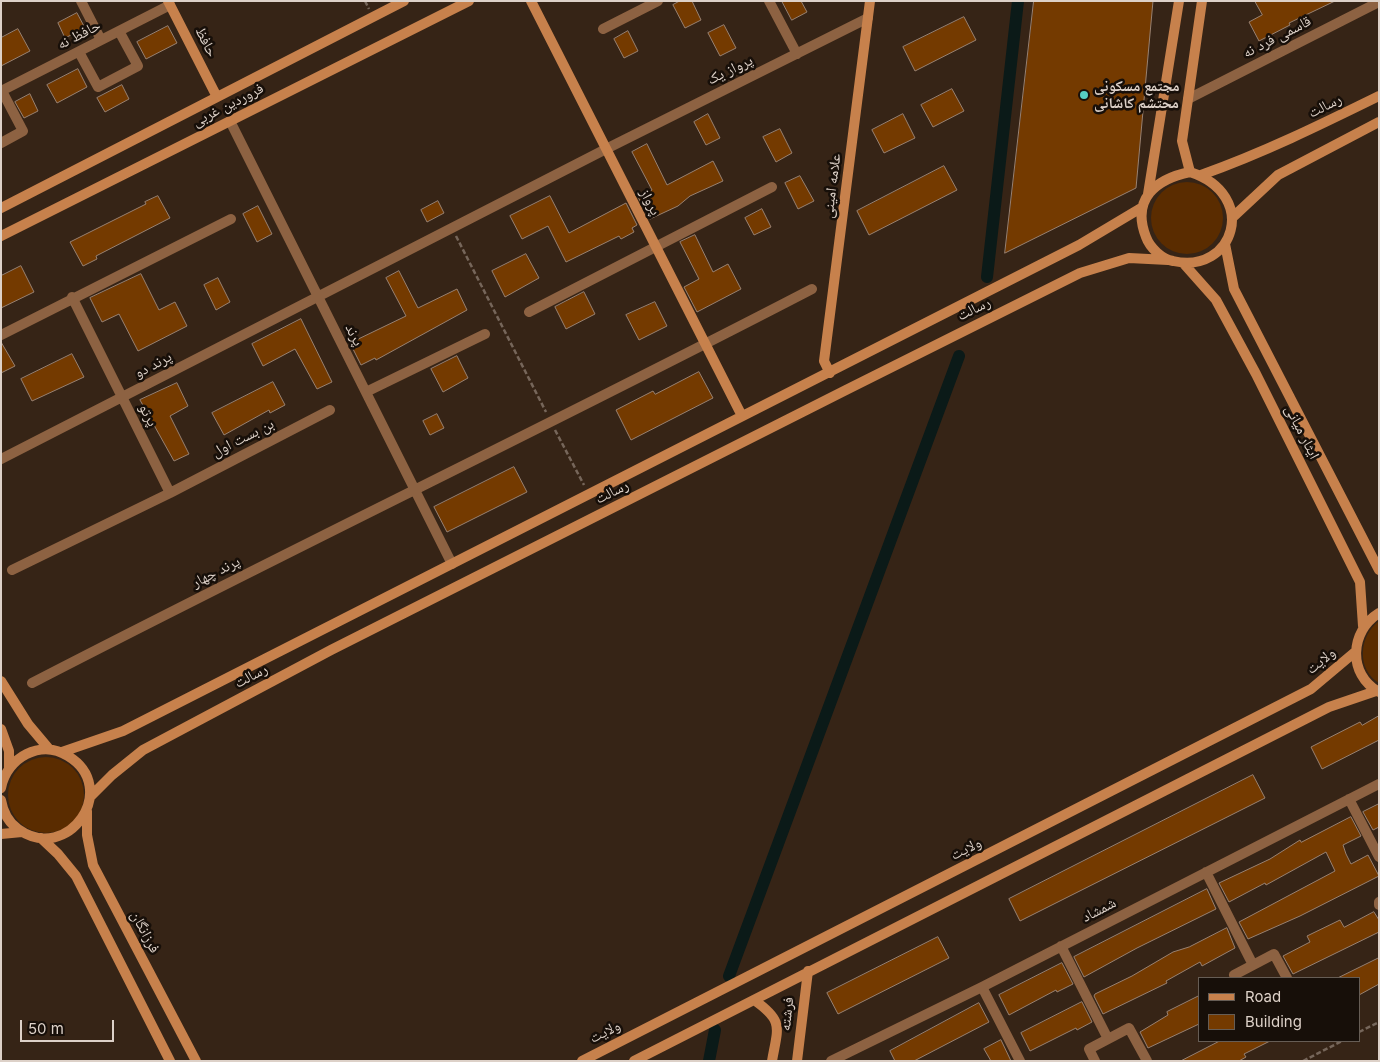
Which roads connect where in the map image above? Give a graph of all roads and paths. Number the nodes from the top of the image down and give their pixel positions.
1 (81, 1) edge
2 (404, 1) edge
3 (470, 1) edge
4 (531, 1) edge
5 (658, 1) edge
6 (769, 1) edge
7 (870, 1) edge
8 (1179, 1) edge
9 (1202, 1) edge
10 (1379, 2) edge
11 (169, 3) edge
12 (868, 18) junction
13 (603, 29) dead end
14 (119, 31) junction
15 (100, 40) junction
16 (79, 52) junction
17 (797, 54) junction
18 (2, 91) edge
19 (1379, 96) edge
20 (217, 97) junction
21 (1188, 99) junction
22 (230, 121) junction
23 (1379, 122) edge
24 (1, 143) edge
25 (606, 149) junction
26 (1190, 172) junction
27 (1201, 175) junction
28 (772, 187) dead end
29 (1148, 195) junction
30 (1, 208) edge
31 (1141, 208) junction
32 (1232, 217) junction
33 (231, 219) dead end
34 (452, 228) junction
35 (1, 236) edge
36 (1224, 244) junction
37 (656, 246) junction
38 (1168, 260) junction
39 (1184, 264) junction
40 (812, 289) dead end
41 (318, 296) junction
42 (72, 298) junction
43 (529, 312) dead end
44 (485, 334) dead end
45 (1, 335) edge
46 (706, 344) junction
47 (830, 373) junction
48 (366, 392) junction
49 (122, 398) junction
50 (330, 410) dead end
51 (742, 416) junction
52 (550, 421) junction
53 (1, 459) edge
54 (415, 490) junction
55 (170, 493) junction
56 (589, 495) junction
57 (452, 564) junction
58 (12, 570) dead end
59 (1379, 570) edge
60 (1379, 613) edge
61 (1364, 626) junction
62 (1355, 652) junction
63 (1, 681) edge
64 (32, 683) dead end
65 (1377, 691) edge
66 (1, 729) edge
67 (49, 749) junction
68 (62, 752) junction
69 (9, 768) junction
70 (2, 783) edge
71 (1379, 784) edge
72 (90, 797) junction
73 (1349, 799) junction
74 (1, 800) edge
75 (86, 811) junction
76 (22, 832) junction
77 (1, 834) edge
78 (41, 838) junction
79 (1379, 857) edge
80 (1206, 872) junction
81 (1061, 946) junction
82 (1253, 965) junction
83 (808, 971) junction
84 (1235, 977) edge
85 (1286, 977) edge
86 (982, 986) junction
87 (754, 1000) junction
88 (1379, 1022) edge
89 (1360, 1032) edge
90 (1108, 1039) junction
91 (1340, 1042) edge
92 (170, 1061) edge
93 (196, 1061) edge
94 (582, 1061) edge
95 (634, 1061) edge
96 (772, 1061) edge
97 (796, 1061) edge
98 (831, 1061) edge
99 (1020, 1061) edge
100 (1095, 1061) edge
101 (1147, 1061) edge
102 (1303, 1061) edge

1 - 15 street
2 - 20 street, فروردین غربی
3 - 22 street, فروردین غربی
4 - 25 street, پرواز
5 - 13 street
6 - 17 street
7 - 12 street, علامه امینی
8 - 29 street
9 - 21 street
10 - 21 street, قاسمی فرد نه
11 - 14 street, حافظ نه
11 - 20 street, حافظ
12 - 17 street, پرواز یک
12 - 47 street, علامه امینی
14 - 15 street, حافظ نه
14 - 16 street
15 - 16 street, حافظ نه
16 - 18 street, حافظ نه
17 - 25 street, پرواز یک
18 - 24 street
19 - 27 street, رسالت
20 - 30 street, فروردین غربی
21 - 26 street
22 - 35 street, فروردین غربی
22 - 41 street, پرند
23 - 32 street
25 - 34 street, پرواز یک
25 - 37 street, پرواز
26 - 27 street
26 - 29 street
27 - 32 street
28 - 37 street
29 - 31 street
31 - 38 street
31 - 47 street, رسالت
32 - 36 street
33 - 42 street
34 - 41 street, پرند دو
34 - 52 path
36 - 39 street
36 - 59 street, ایثار میانی
37 - 43 street
37 - 46 street, پرواز
38 - 39 street
38 - 72 street, رسالت
39 - 61 street, ایثار میانی
40 - 46 street, پرند چهار
41 - 48 street, پرند
41 - 49 street, پرند دو
42 - 45 street
42 - 49 street, پرتو
44 - 48 street
46 - 51 street, پرواز
46 - 52 street, پرند چهار
47 - 51 street, رسالت
48 - 54 street, پرند
49 - 53 street, پرند دو
49 - 55 street, پرتو
50 - 55 street, بن بست اول
51 - 56 street, رسالت
52 - 54 street, پرند چهار
52 - 56 path
54 - 57 street, پرند
54 - 64 street, پرند چهار
55 - 58 street, بن بست اول
56 - 57 street, رسالت
57 - 68 street, رسالت
60 - 61 street
61 - 62 street
62 - 65 street
62 - 94 street, ولایت
63 - 67 street
65 - 83 street
66 - 69 street
67 - 68 street
67 - 69 street
68 - 72 street
69 - 70 street
71 - 73 street, شمشاد
72 - 75 street
73 - 79 street
73 - 80 street, شمشاد
74 - 76 street
75 - 78 street
75 - 93 street, فرزانگان
76 - 77 street
76 - 78 street
78 - 92 street
80 - 81 street, شمشاد
80 - 82 street
81 - 86 street, شمشاد
81 - 90 street
82 - 84 street
82 - 85 street
83 - 87 street
83 - 97 street, فرشته
86 - 98 street, شمشاد
86 - 99 street
87 - 95 street
87 - 96 street, فرشته
88 - 89 path
90 - 100 street
90 - 101 street
91 - 102 path

